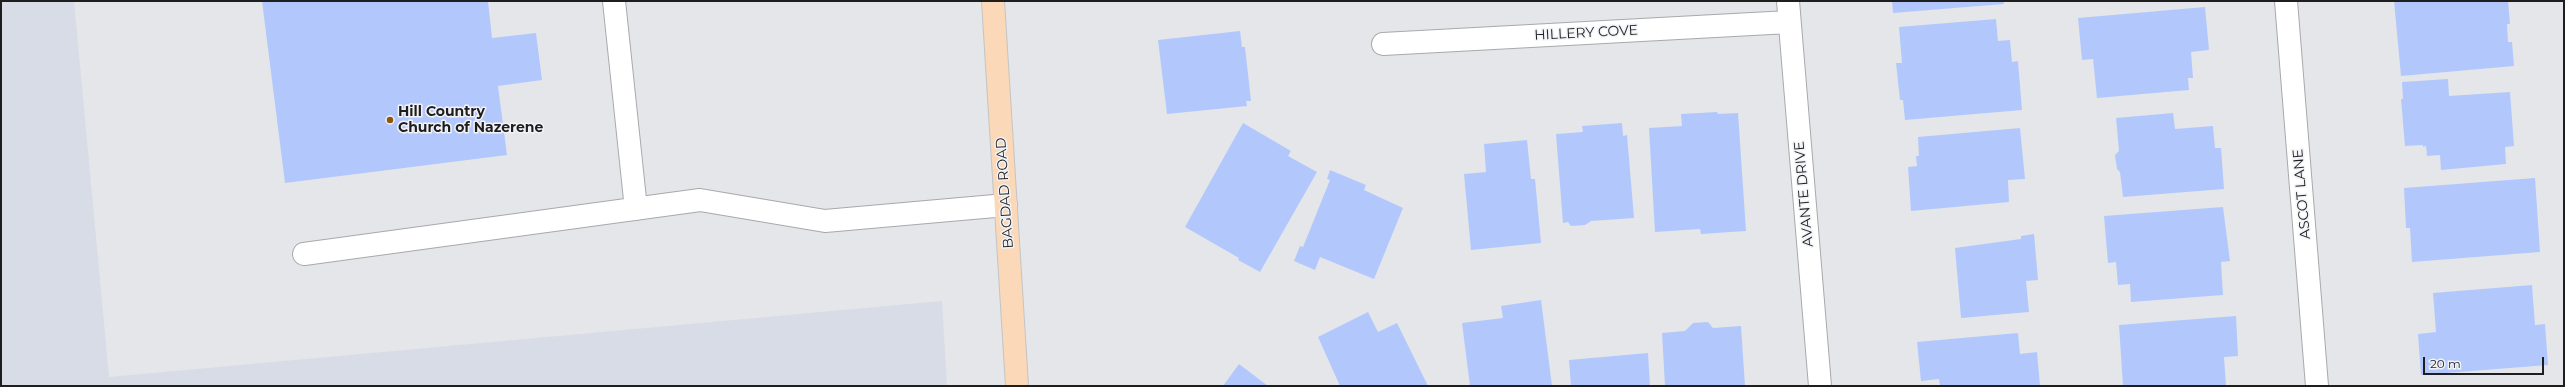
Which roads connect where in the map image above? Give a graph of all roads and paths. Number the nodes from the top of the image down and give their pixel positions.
1 (614, 1) edge
2 (993, 1) edge
3 (1788, 1) edge
4 (2286, 1) edge
5 (1789, 22) junction
6 (1383, 44) dead end
7 (1006, 205) junction
8 (636, 209) junction
9 (304, 254) dead end
10 (1017, 386) edge
11 (1820, 386) edge
12 (2317, 386) edge

1 - 8 street
2 - 7 main road, BAGDAD ROAD
3 - 5 street, AVANTE DRIVE
4 - 12 street, ASCOT LANE
5 - 6 street, HILLERY COVE
5 - 11 street, AVANTE DRIVE
7 - 8 street
7 - 10 main road, BAGDAD ROAD
8 - 9 street

